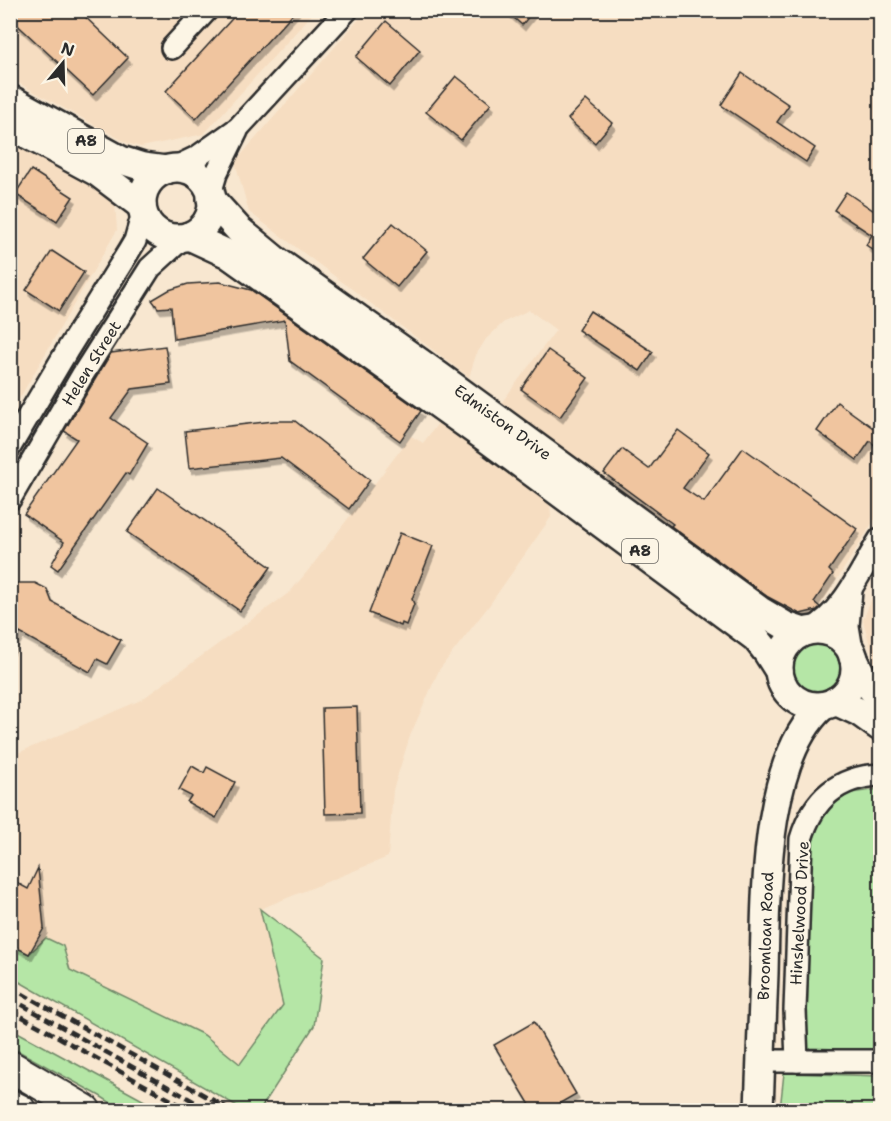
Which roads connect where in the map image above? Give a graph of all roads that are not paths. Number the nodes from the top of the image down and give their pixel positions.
1 (207, 10) edge
2 (346, 10) edge
3 (172, 48) dead end
4 (10, 99) edge
5 (10, 125) edge
6 (238, 128) junction
7 (169, 169) junction
8 (210, 196) junction
9 (142, 209) junction
10 (186, 236) junction
11 (432, 386) junction
12 (495, 431) junction
13 (10, 447) edge
14 (10, 499) edge
15 (880, 539) edge
16 (851, 590) junction
17 (807, 631) junction
18 (853, 657) junction
19 (784, 682) junction
20 (880, 698) edge
21 (829, 704) junction
22 (880, 727) edge
23 (787, 764) junction
24 (880, 775) edge
25 (797, 1060) junction
26 (761, 1061) junction
27 (880, 1062) edge
28 (10, 1066) edge
29 (10, 1105) edge
30 (20, 1110) edge
31 (85, 1110) edge
32 (759, 1110) edge

1 - 3 street
2 - 6 street
4 - 7 main road, A8
5 - 9 main road, A8
6 - 7 street
6 - 8 street
7 - 8 main road
7 - 9 main road
8 - 10 main road
8 - 11 main road, Edmiston Drive / A8
9 - 10 main road
9 - 13 street, Helen Street
10 - 11 main road, Edmiston Drive / A8
10 - 14 street, Helen Street
11 - 12 main road, Edmiston Drive / A8
12 - 17 main road, Edmiston Drive / A8
12 - 19 main road, Edmiston Drive / A8
15 - 16 street
16 - 17 street
16 - 18 street
17 - 18 main road
17 - 19 main road
18 - 20 main road
18 - 21 main road
19 - 21 main road
19 - 23 main road, Broomloan Road
21 - 22 main road
21 - 23 main road, Broomloan Road
23 - 26 main road, Broomloan Road
24 - 25 street, Hinshelwood Drive
25 - 26 street
25 - 27 street
26 - 32 main road, Broomloan Road
28 - 31 highway
29 - 30 highway

